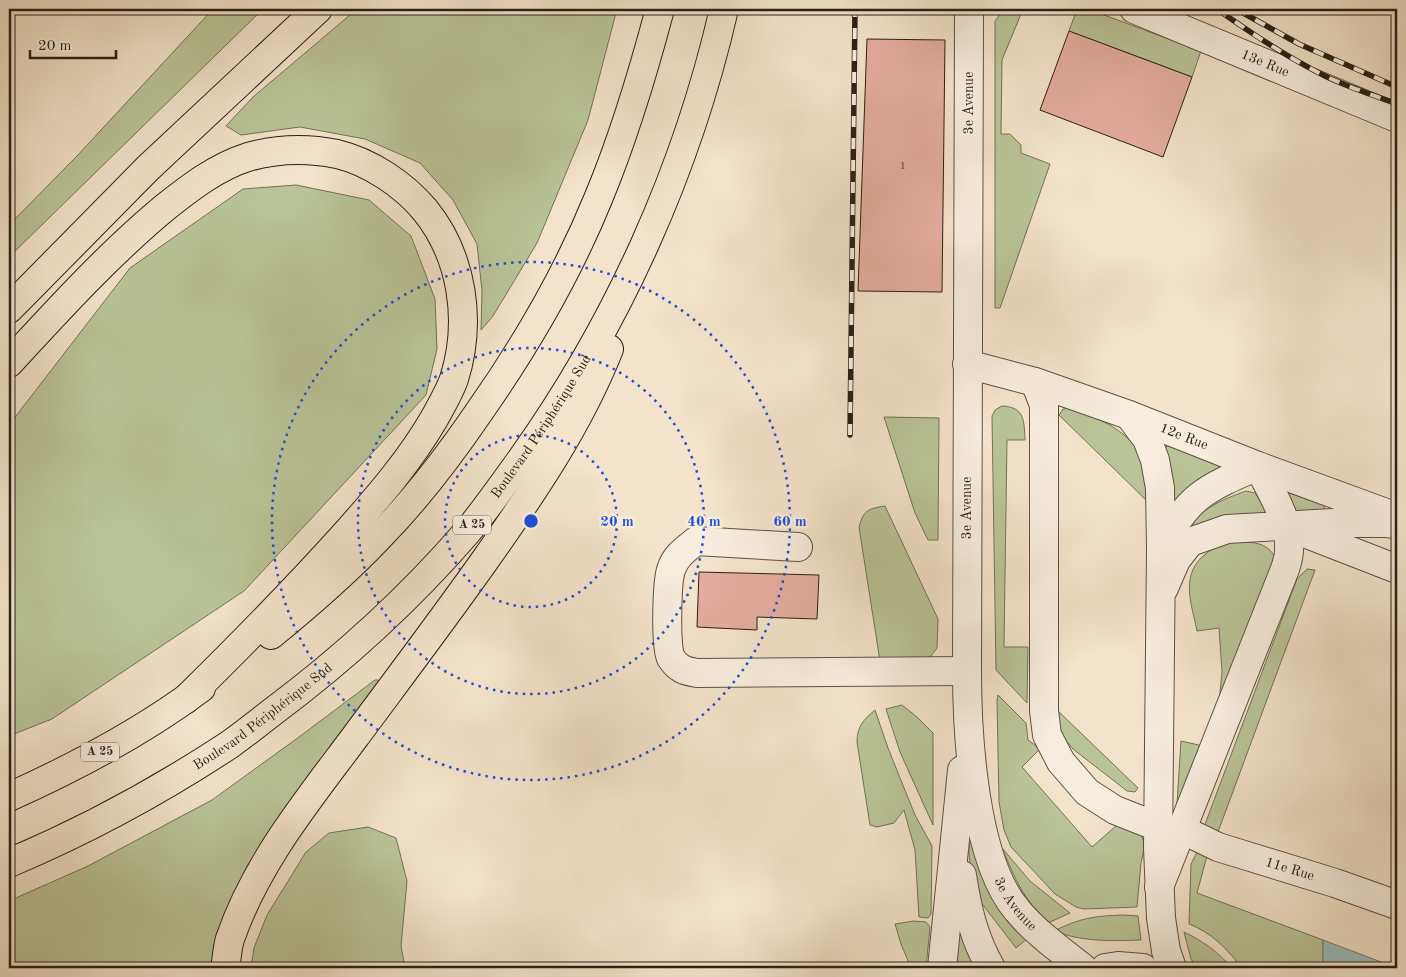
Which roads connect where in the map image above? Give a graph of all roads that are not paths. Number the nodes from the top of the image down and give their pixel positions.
1 (318, 9) edge
2 (660, 9) edge
3 (724, 9) edge
4 (969, 9) edge
5 (1134, 9) edge
6 (1397, 118) edge
7 (656, 221) junction
8 (9, 309) edge
9 (9, 364) edge
10 (967, 364) junction
11 (1035, 382) junction
12 (1129, 415) junction
13 (1258, 466) junction
14 (1397, 517) edge
15 (1397, 524) edge
16 (1286, 525) junction
17 (798, 546) dead end
18 (1161, 549) junction
19 (1397, 569) edge
20 (1160, 598) junction
21 (967, 680) junction
22 (186, 699) junction
23 (9, 797) edge
24 (960, 801) junction
25 (1170, 829) junction
26 (9, 863) edge
27 (1397, 905) edge
28 (225, 968) edge
29 (942, 968) edge
30 (991, 968) edge
31 (1082, 968) edge
32 (1105, 968) edge
33 (1143, 968) edge
34 (1172, 968) edge

1 - 8 highway
2 - 22 highway, A 25
3 - 7 highway, Boulevard Périphérique Sud / A 25
4 - 10 street, 3e Avenue
5 - 6 street, 13e Rue
7 - 26 highway, Boulevard Périphérique Sud / A 25
7 - 28 highway
9 - 22 highway
10 - 11 street, 12e Rue
10 - 21 street, 3e Avenue
11 - 12 street, 12e Rue
11 - 25 street, 11e Rue
12 - 13 street, 12e Rue
12 - 18 street
13 - 14 street, 12e Rue
13 - 16 street
13 - 18 street
15 - 16 street
16 - 19 street
16 - 20 street
16 - 25 street
17 - 21 street
18 - 20 street
20 - 25 street
21 - 24 street
21 - 31 street, 3e Avenue
22 - 23 highway, A 25
24 - 29 street
24 - 30 street
25 - 27 street, 11e Rue
25 - 34 street
32 - 33 street

